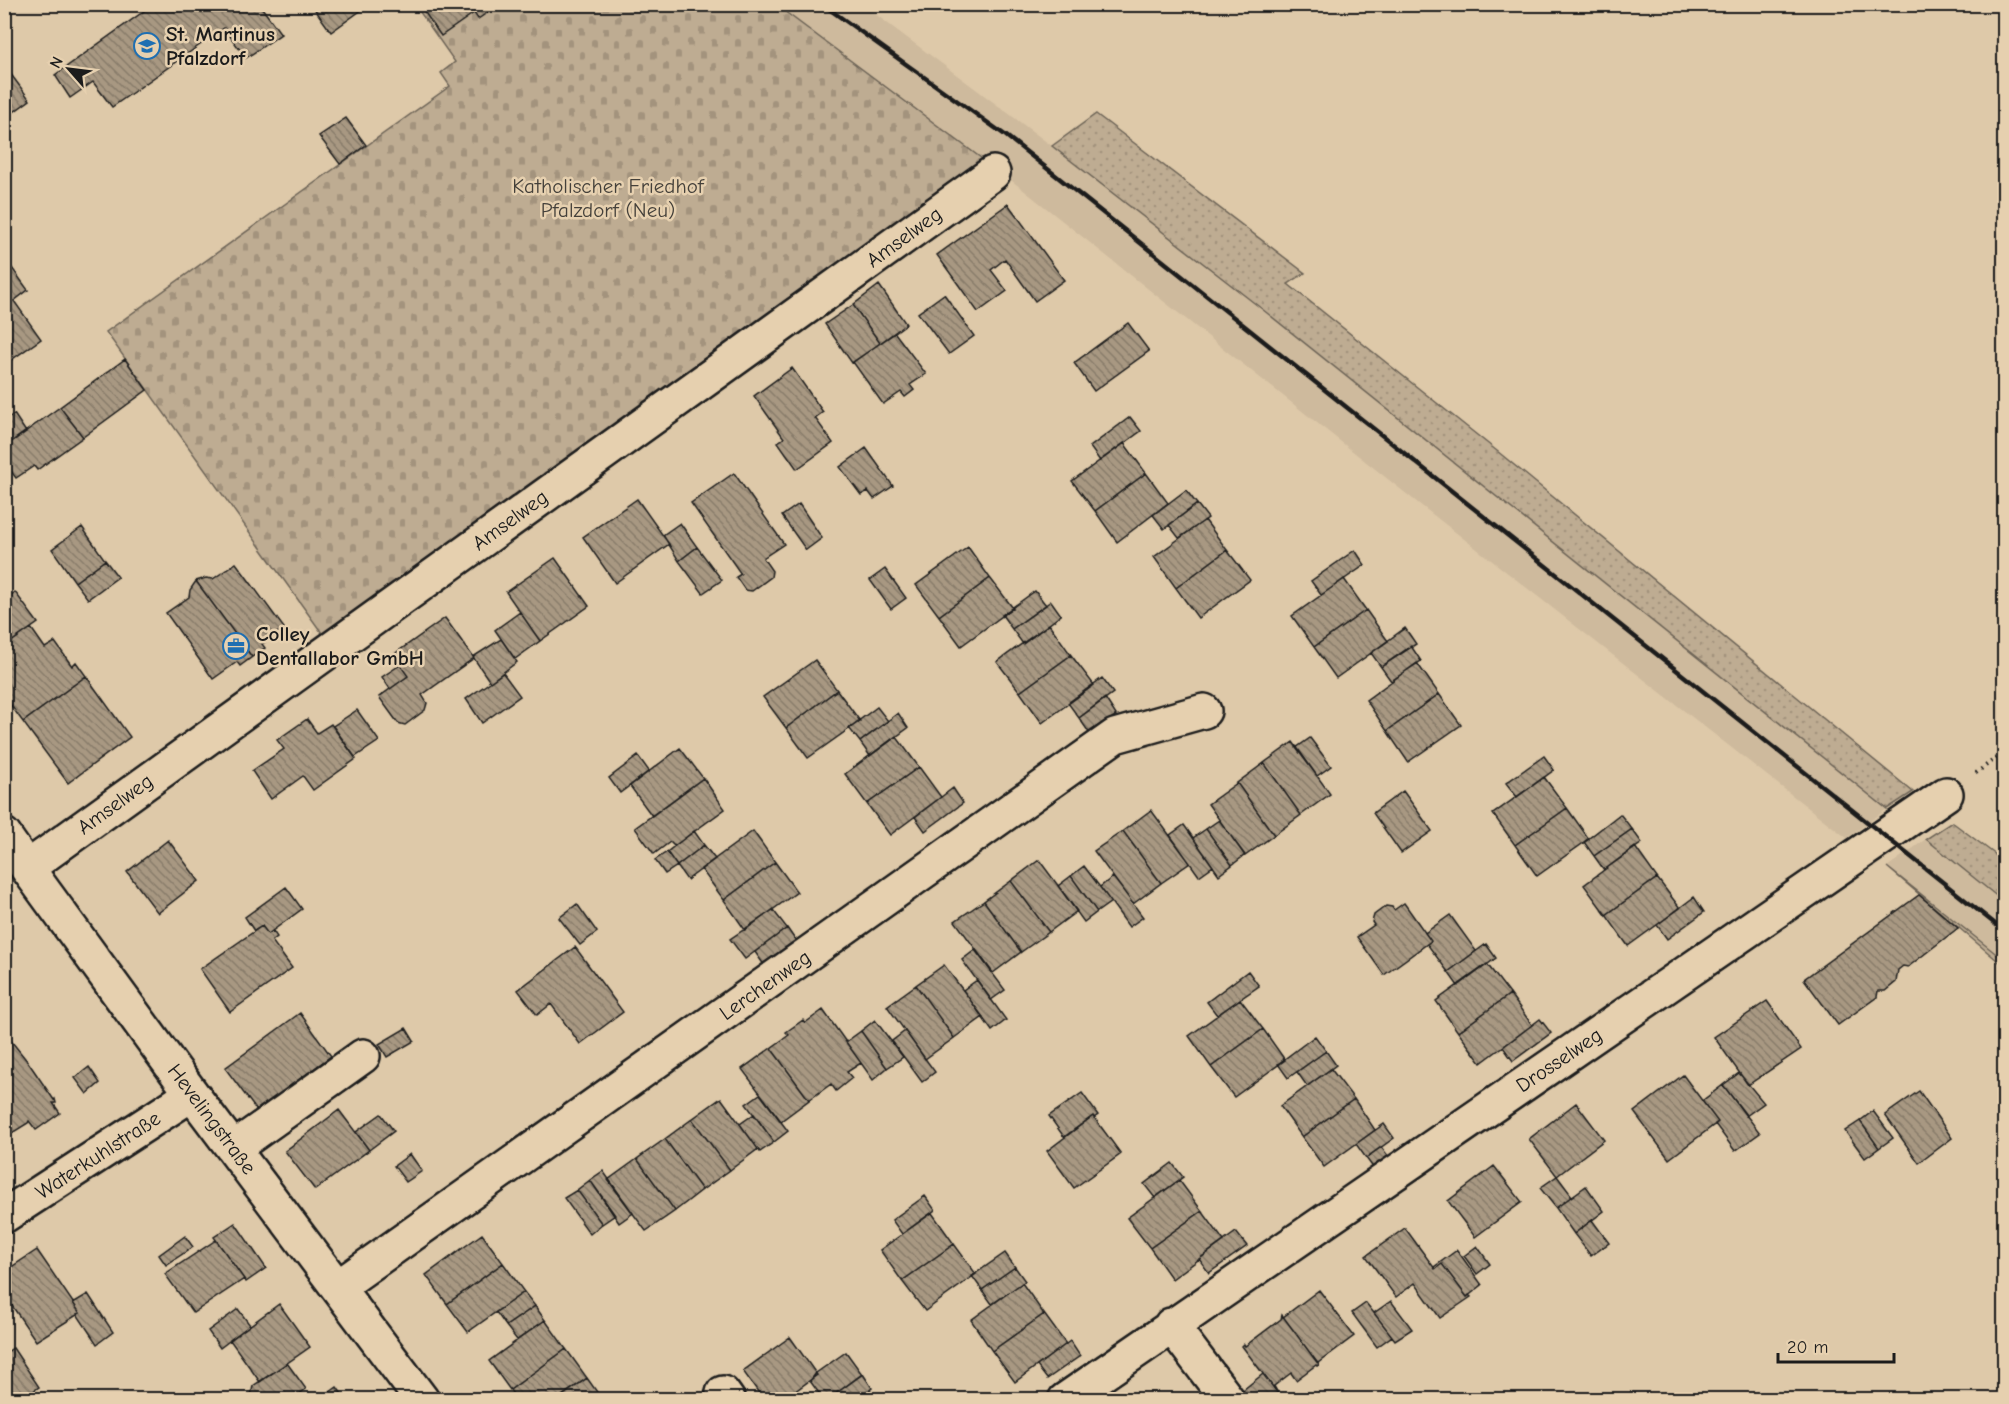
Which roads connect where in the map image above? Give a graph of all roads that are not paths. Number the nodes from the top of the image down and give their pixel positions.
1 (993, 173) dead end
2 (1204, 711) dead end
3 (1946, 794) dead end
4 (4, 835) edge
5 (27, 868) junction
6 (363, 1056) dead end
7 (192, 1094) junction
8 (234, 1148) junction
9 (4, 1216) edge
10 (338, 1287) junction
11 (1171, 1325) junction
12 (423, 1400) edge
13 (1065, 1400) edge
14 (1228, 1400) edge

1 - 5 street, Amselweg
2 - 10 street, Lerchenweg
3 - 11 street, Drosselweg
4 - 5 street, Hevelingstraße
5 - 7 street, Hevelingstraße
6 - 8 street
7 - 8 street, Hevelingstraße
7 - 9 street, Waterkuhlstraße
8 - 10 street, Hevelingstraße
10 - 12 street, Hevelingstraße
11 - 13 street, Drosselweg
11 - 14 street

